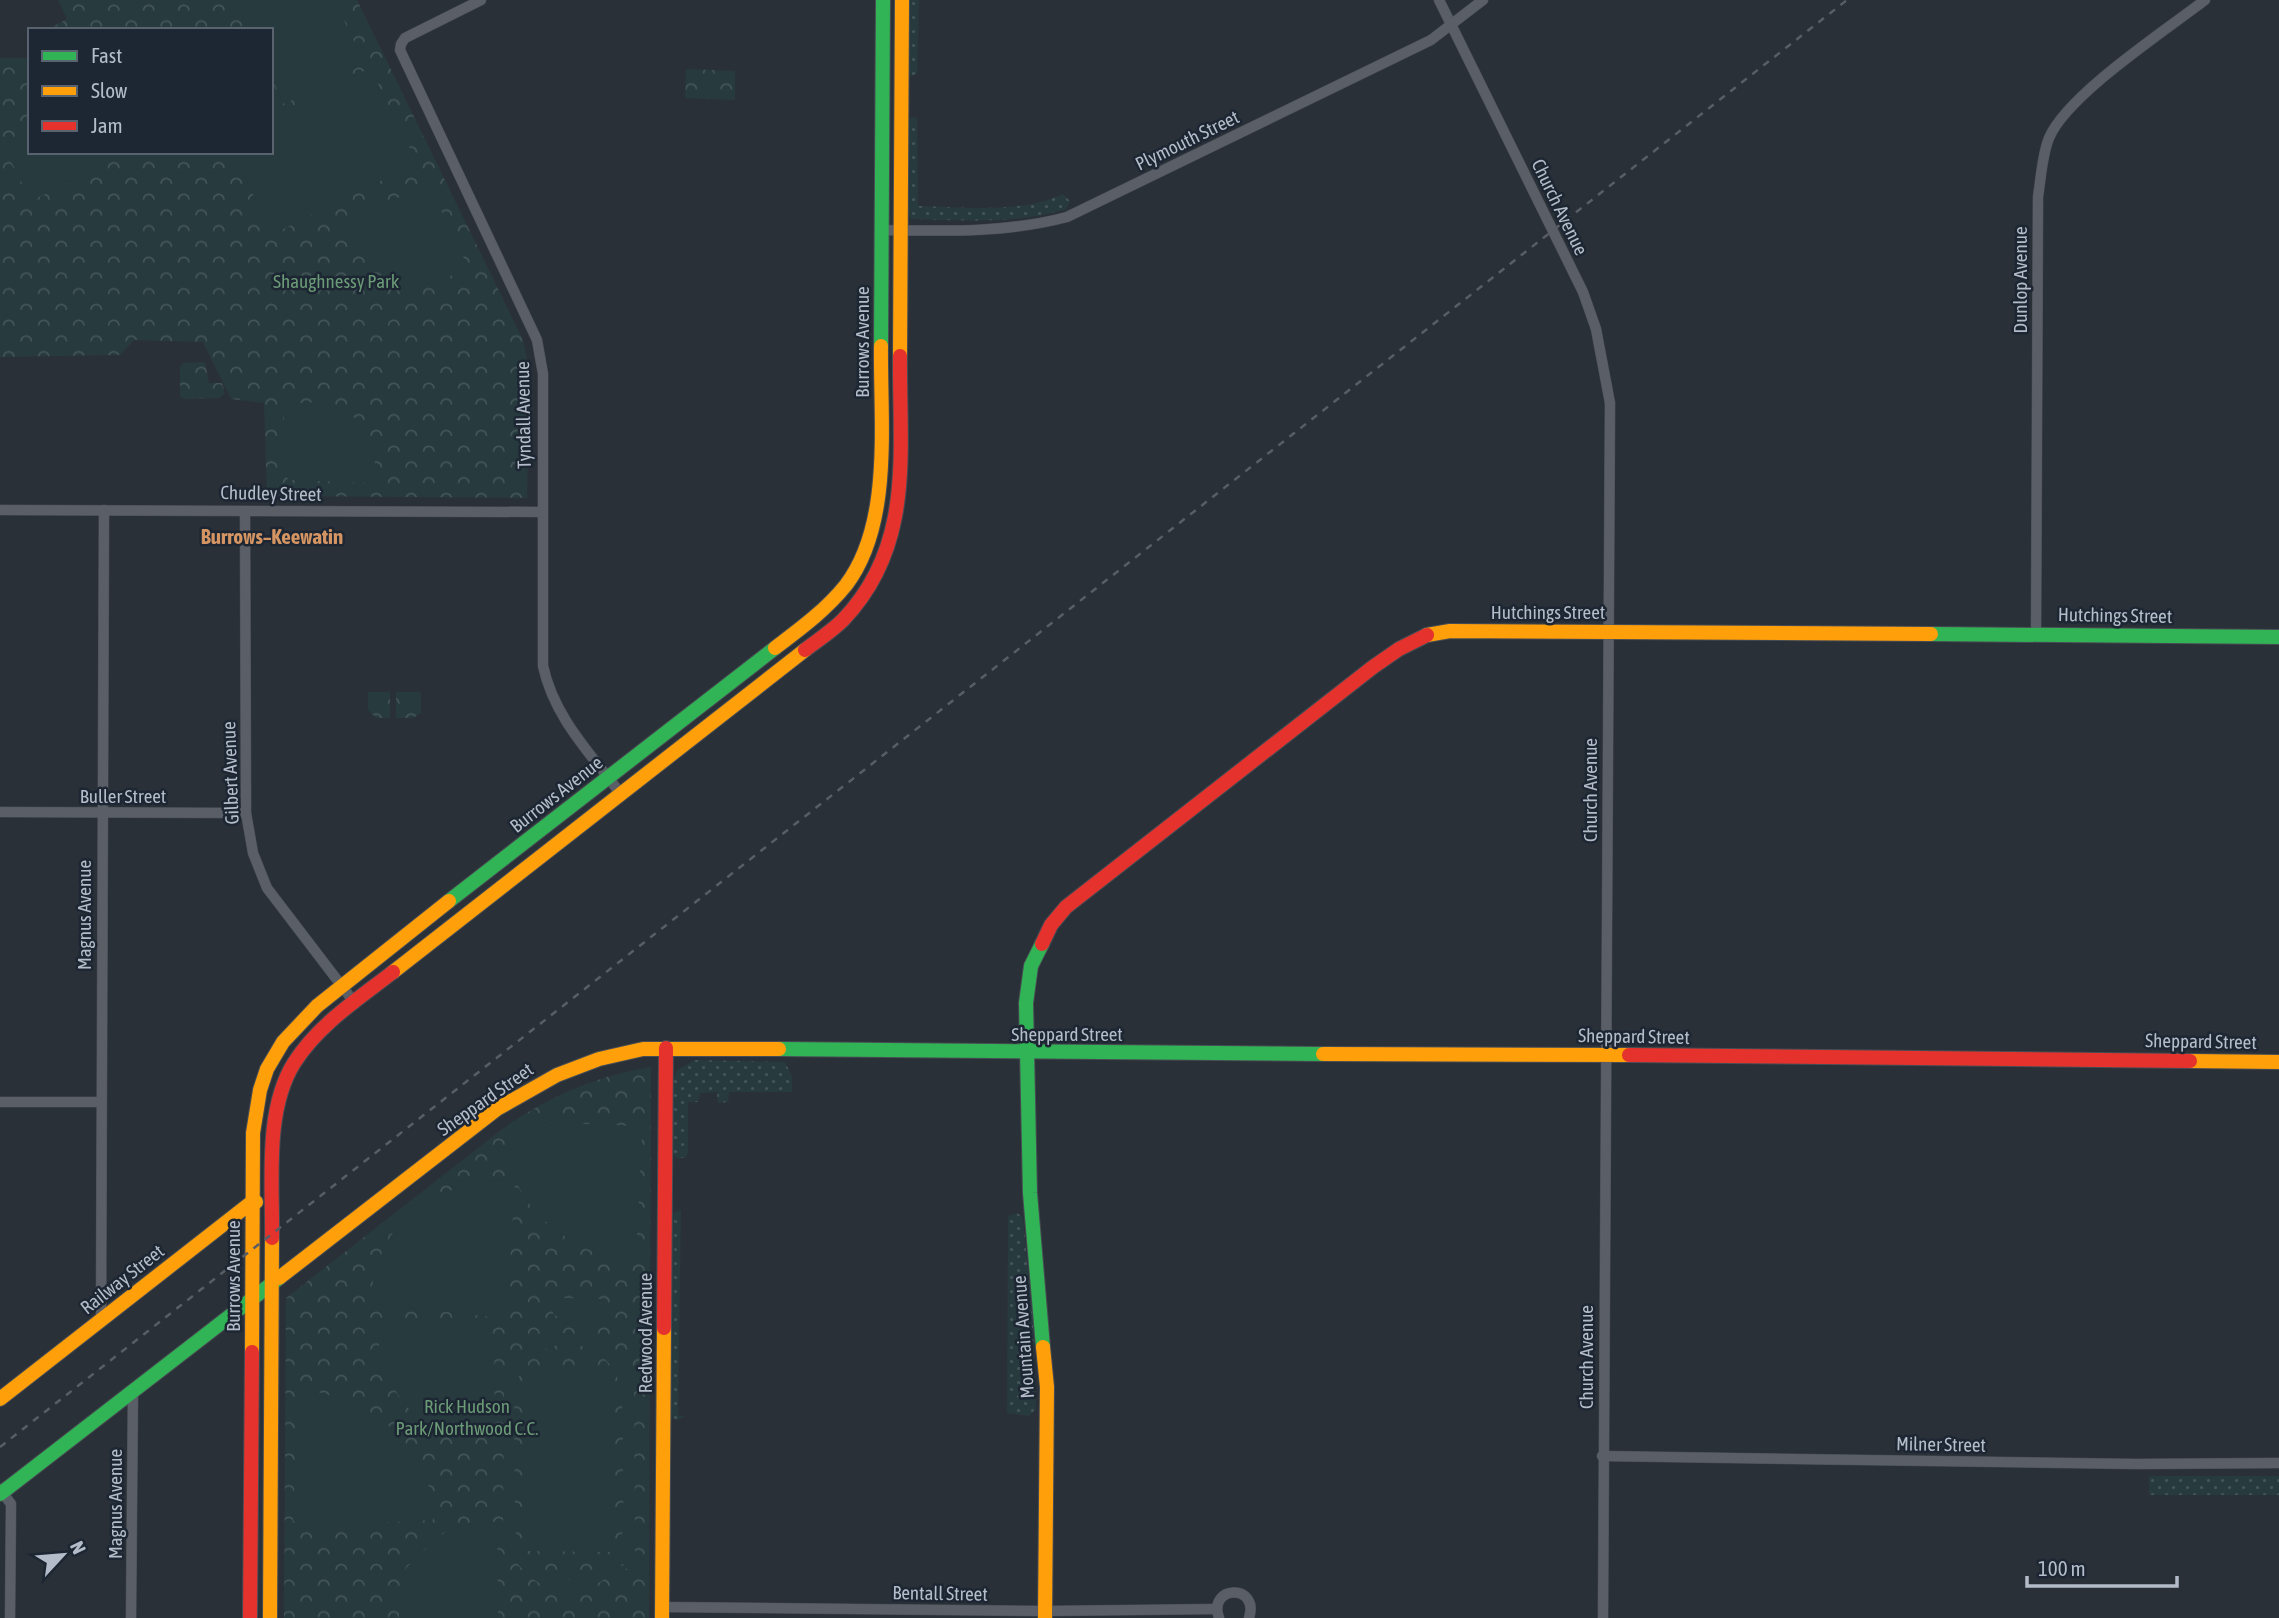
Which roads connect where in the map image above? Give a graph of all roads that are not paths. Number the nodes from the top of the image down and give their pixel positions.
1 (481, 0) edge
2 (883, 0) edge
3 (902, 0) edge
4 (1439, 0) edge
5 (1483, 0) edge
6 (2205, 0) edge
7 (1451, 25) junction
8 (881, 229) junction
9 (901, 230) junction
10 (0, 510) edge
11 (104, 510) junction
12 (245, 511) junction
13 (542, 512) junction
14 (1608, 631) junction
15 (2036, 634) junction
16 (2279, 637) edge
17 (608, 778) junction
18 (620, 793) junction
19 (0, 812) edge
20 (103, 813) junction
21 (246, 813) junction
22 (341, 985) junction
23 (354, 1002) junction
24 (666, 1048) junction
25 (1026, 1054) junction
26 (1606, 1055) junction
27 (2279, 1062) edge
28 (0, 1102) edge
29 (100, 1102) junction
30 (253, 1202) junction
31 (272, 1202) junction
32 (272, 1284) junction
33 (253, 1298) junction
34 (101, 1320) junction
35 (133, 1390) junction
36 (0, 1399) edge
37 (1602, 1457) junction
38 (2279, 1463) edge
39 (1, 1492) edge
40 (7, 1613) edge
41 (662, 1613) edge
42 (1218, 1613) edge
43 (1045, 1615) edge
44 (131, 1618) edge
45 (250, 1618) edge
46 (270, 1618) edge
47 (1249, 1618) edge
48 (1603, 1618) edge

1 - 13 street, Tyndall Avenue
2 - 8 street, Burrows Avenue
3 - 9 street, Burrows Avenue
4 - 7 street, Church Avenue
5 - 7 street, Plymouth Street
6 - 15 street, Dunlop Avenue
7 - 9 street, Plymouth Street
7 - 14 street, Church Avenue
8 - 9 street, Plymouth Street
8 - 17 street, Burrows Avenue
9 - 18 street, Burrows Avenue
10 - 11 street, Chudley Street
11 - 12 street, Chudley Street
11 - 20 street, Magnus Avenue
12 - 13 street, Chudley Street
12 - 21 street, Gilbert Avenue
13 - 17 street, Tyndall Avenue
14 - 15 street, Hutchings Street
14 - 25 street, Hutchings Street
14 - 26 street, Church Avenue
15 - 16 street, Hutchings Street
17 - 18 street, Tyndall Avenue
17 - 22 street, Burrows Avenue
18 - 23 street, Burrows Avenue
19 - 20 street, Buller Street
20 - 21 street, Buller Street
20 - 29 street, Magnus Avenue
21 - 22 street, Gilbert Avenue
22 - 23 street, Gilbert Avenue
22 - 30 street, Burrows Avenue
23 - 31 street, Burrows Avenue
24 - 25 street, Sheppard Street
24 - 32 street, Sheppard Street
24 - 41 street, Redwood Avenue
25 - 26 street, Sheppard Street
25 - 43 street, Mountain Avenue
26 - 27 street, Sheppard Street
26 - 37 street, Church Avenue
28 - 29 street
29 - 34 street, Magnus Avenue
30 - 31 street
30 - 33 street, Burrows Avenue
30 - 34 street, Railway Street
31 - 32 street, Burrows Avenue
32 - 33 street, Sheppard Street
32 - 46 street, Burrows Avenue
33 - 35 street, Sheppard Street
33 - 45 street, Burrows Avenue
34 - 36 street, Railway Street
35 - 39 street, Sheppard Street
35 - 44 street, Magnus Avenue
37 - 38 street, Milner Street
37 - 48 street, Church Avenue
39 - 40 street
41 - 43 street, Bentall Street
42 - 43 street, Bentall Street
42 - 47 street, Bentall Street

